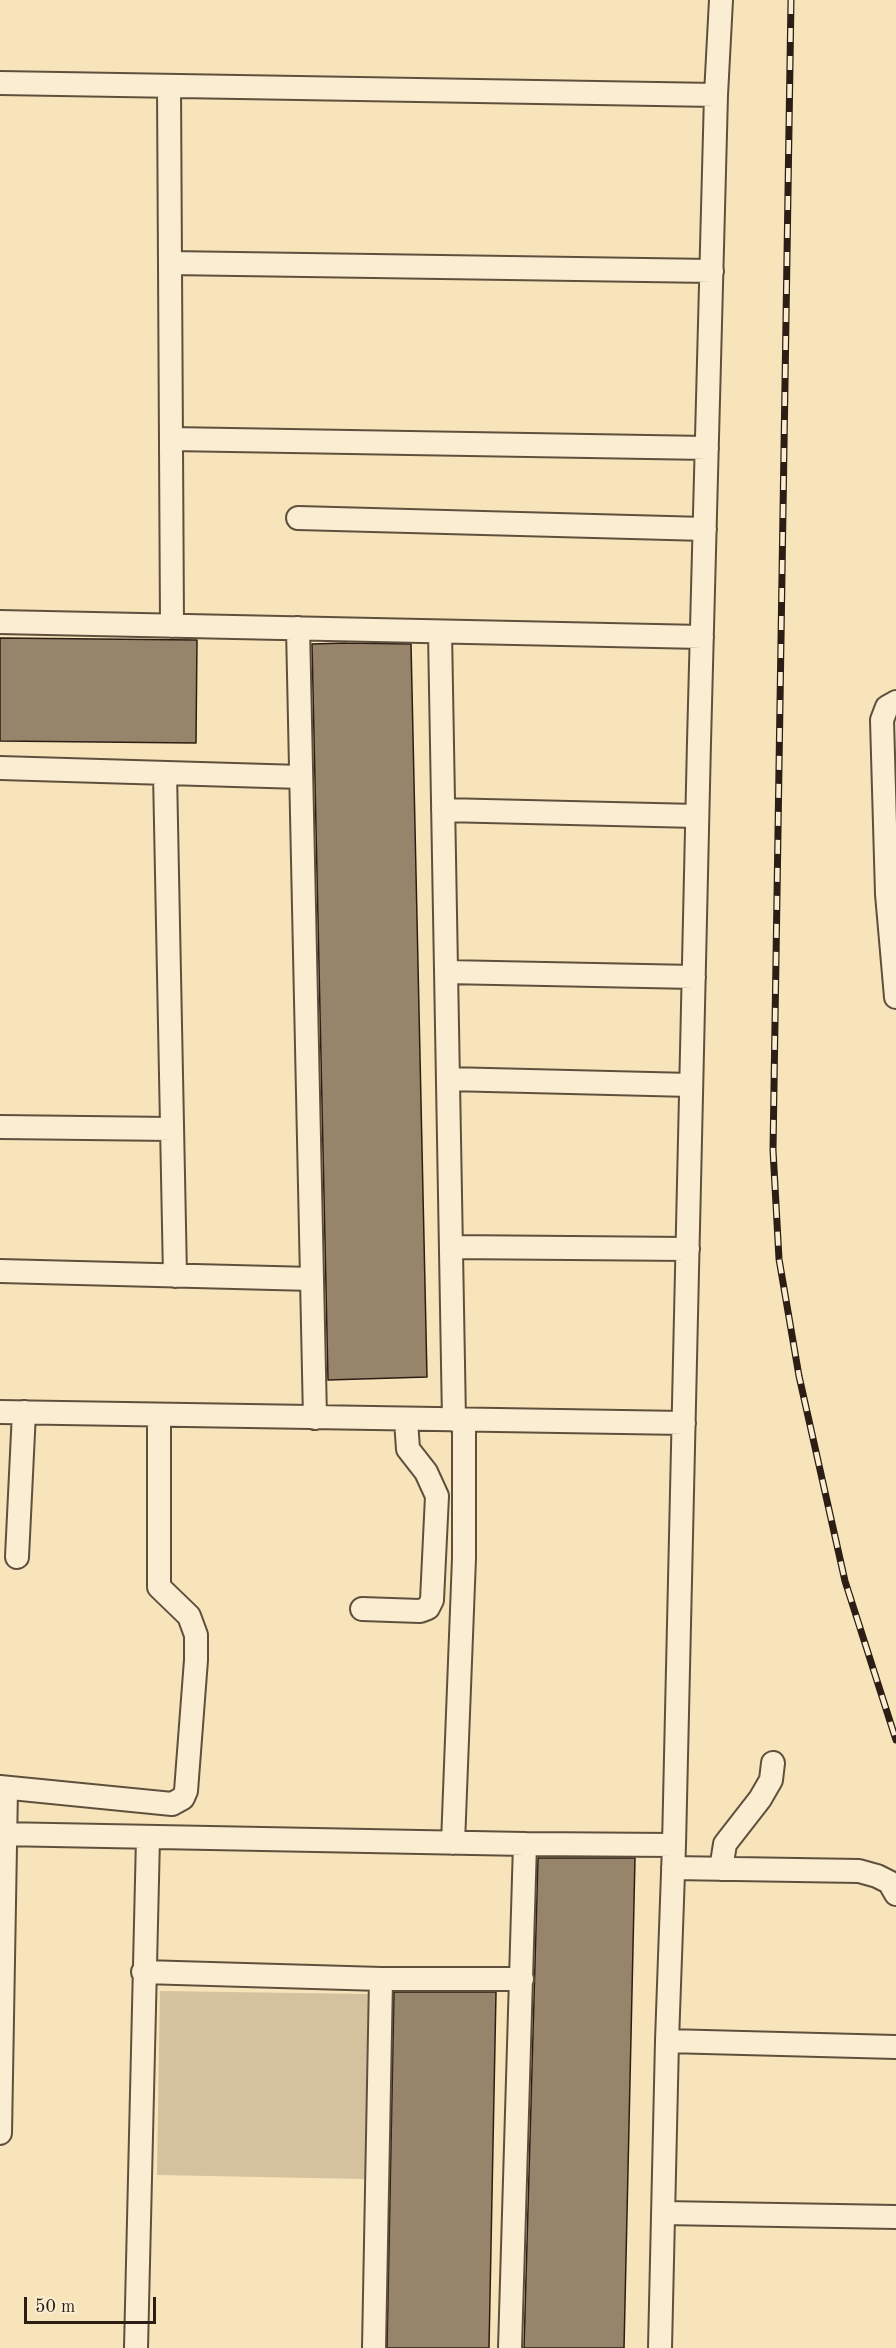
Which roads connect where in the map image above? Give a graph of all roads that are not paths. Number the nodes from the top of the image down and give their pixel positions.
1 (721, 0) edge
2 (0, 83) edge
3 (169, 86) junction
4 (716, 95) junction
5 (170, 263) junction
6 (712, 271) junction
7 (171, 439) junction
8 (707, 448) junction
9 (298, 518) dead end
10 (705, 529) junction
11 (0, 622) edge
12 (172, 626) junction
13 (298, 628) junction
14 (440, 632) junction
15 (702, 638) junction
16 (896, 702) edge
17 (0, 768) edge
18 (165, 773) junction
19 (301, 777) junction
20 (443, 810) junction
21 (697, 816) junction
22 (893, 923) edge
23 (446, 972) junction
24 (694, 977) junction
25 (896, 997) edge
26 (448, 1078) junction
27 (691, 1085) junction
28 (0, 1127) edge
29 (172, 1129) junction
30 (451, 1246) junction
31 (688, 1250) junction
32 (0, 1271) edge
33 (175, 1276) junction
34 (312, 1279) junction
35 (0, 1412) edge
36 (24, 1412) junction
37 (159, 1415) junction
38 (315, 1418) junction
39 (406, 1419) junction
40 (459, 1420) junction
41 (684, 1424) junction
42 (17, 1557) dead end
43 (362, 1609) dead end
44 (773, 1763) dead end
45 (3, 1787) edge
46 (148, 1838) junction
47 (2, 1843) edge
48 (453, 1843) junction
49 (525, 1844) junction
50 (674, 1845) junction
51 (673, 1868) junction
52 (722, 1869) junction
53 (896, 1894) edge
54 (2, 1910) edge
55 (143, 1972) junction
56 (381, 1979) junction
57 (522, 1979) junction
58 (667, 2041) junction
59 (896, 2047) edge
60 (0, 2133) edge
61 (663, 2213) junction
62 (896, 2217) edge
63 (136, 2348) edge
64 (374, 2348) edge
65 (510, 2348) edge
66 (660, 2348) edge

1 - 4 street
2 - 3 street
3 - 4 street
3 - 5 street
4 - 6 street
5 - 6 street
5 - 7 street
6 - 8 street
7 - 8 street
7 - 12 street
8 - 10 street
9 - 10 street
10 - 15 street
11 - 12 street
12 - 13 street
13 - 14 street
13 - 19 street
14 - 15 street
14 - 20 street
15 - 21 street
16 - 22 street
17 - 18 street
18 - 19 street
18 - 29 street
19 - 34 street
20 - 21 street
20 - 23 street
21 - 24 street
22 - 25 street
23 - 24 street
23 - 26 street
24 - 27 street
26 - 27 street
26 - 30 street
27 - 31 street
28 - 29 street
29 - 33 street
30 - 31 street
30 - 40 street
31 - 41 street
32 - 33 street
33 - 34 street
34 - 38 street
35 - 36 street
36 - 37 street
36 - 42 street
37 - 38 street
37 - 45 street
38 - 39 street
39 - 40 street
39 - 43 street
40 - 41 street
40 - 48 street
41 - 50 street
44 - 52 street
45 - 47 street
46 - 47 street
46 - 48 street
46 - 55 street
47 - 54 street
48 - 49 street
49 - 50 street
49 - 57 street
50 - 51 street
51 - 52 street
51 - 58 street
52 - 53 street
54 - 60 street
55 - 56 street
55 - 63 street
56 - 57 street
56 - 64 street
57 - 65 street
58 - 59 street
58 - 61 street
61 - 62 street
61 - 66 street

